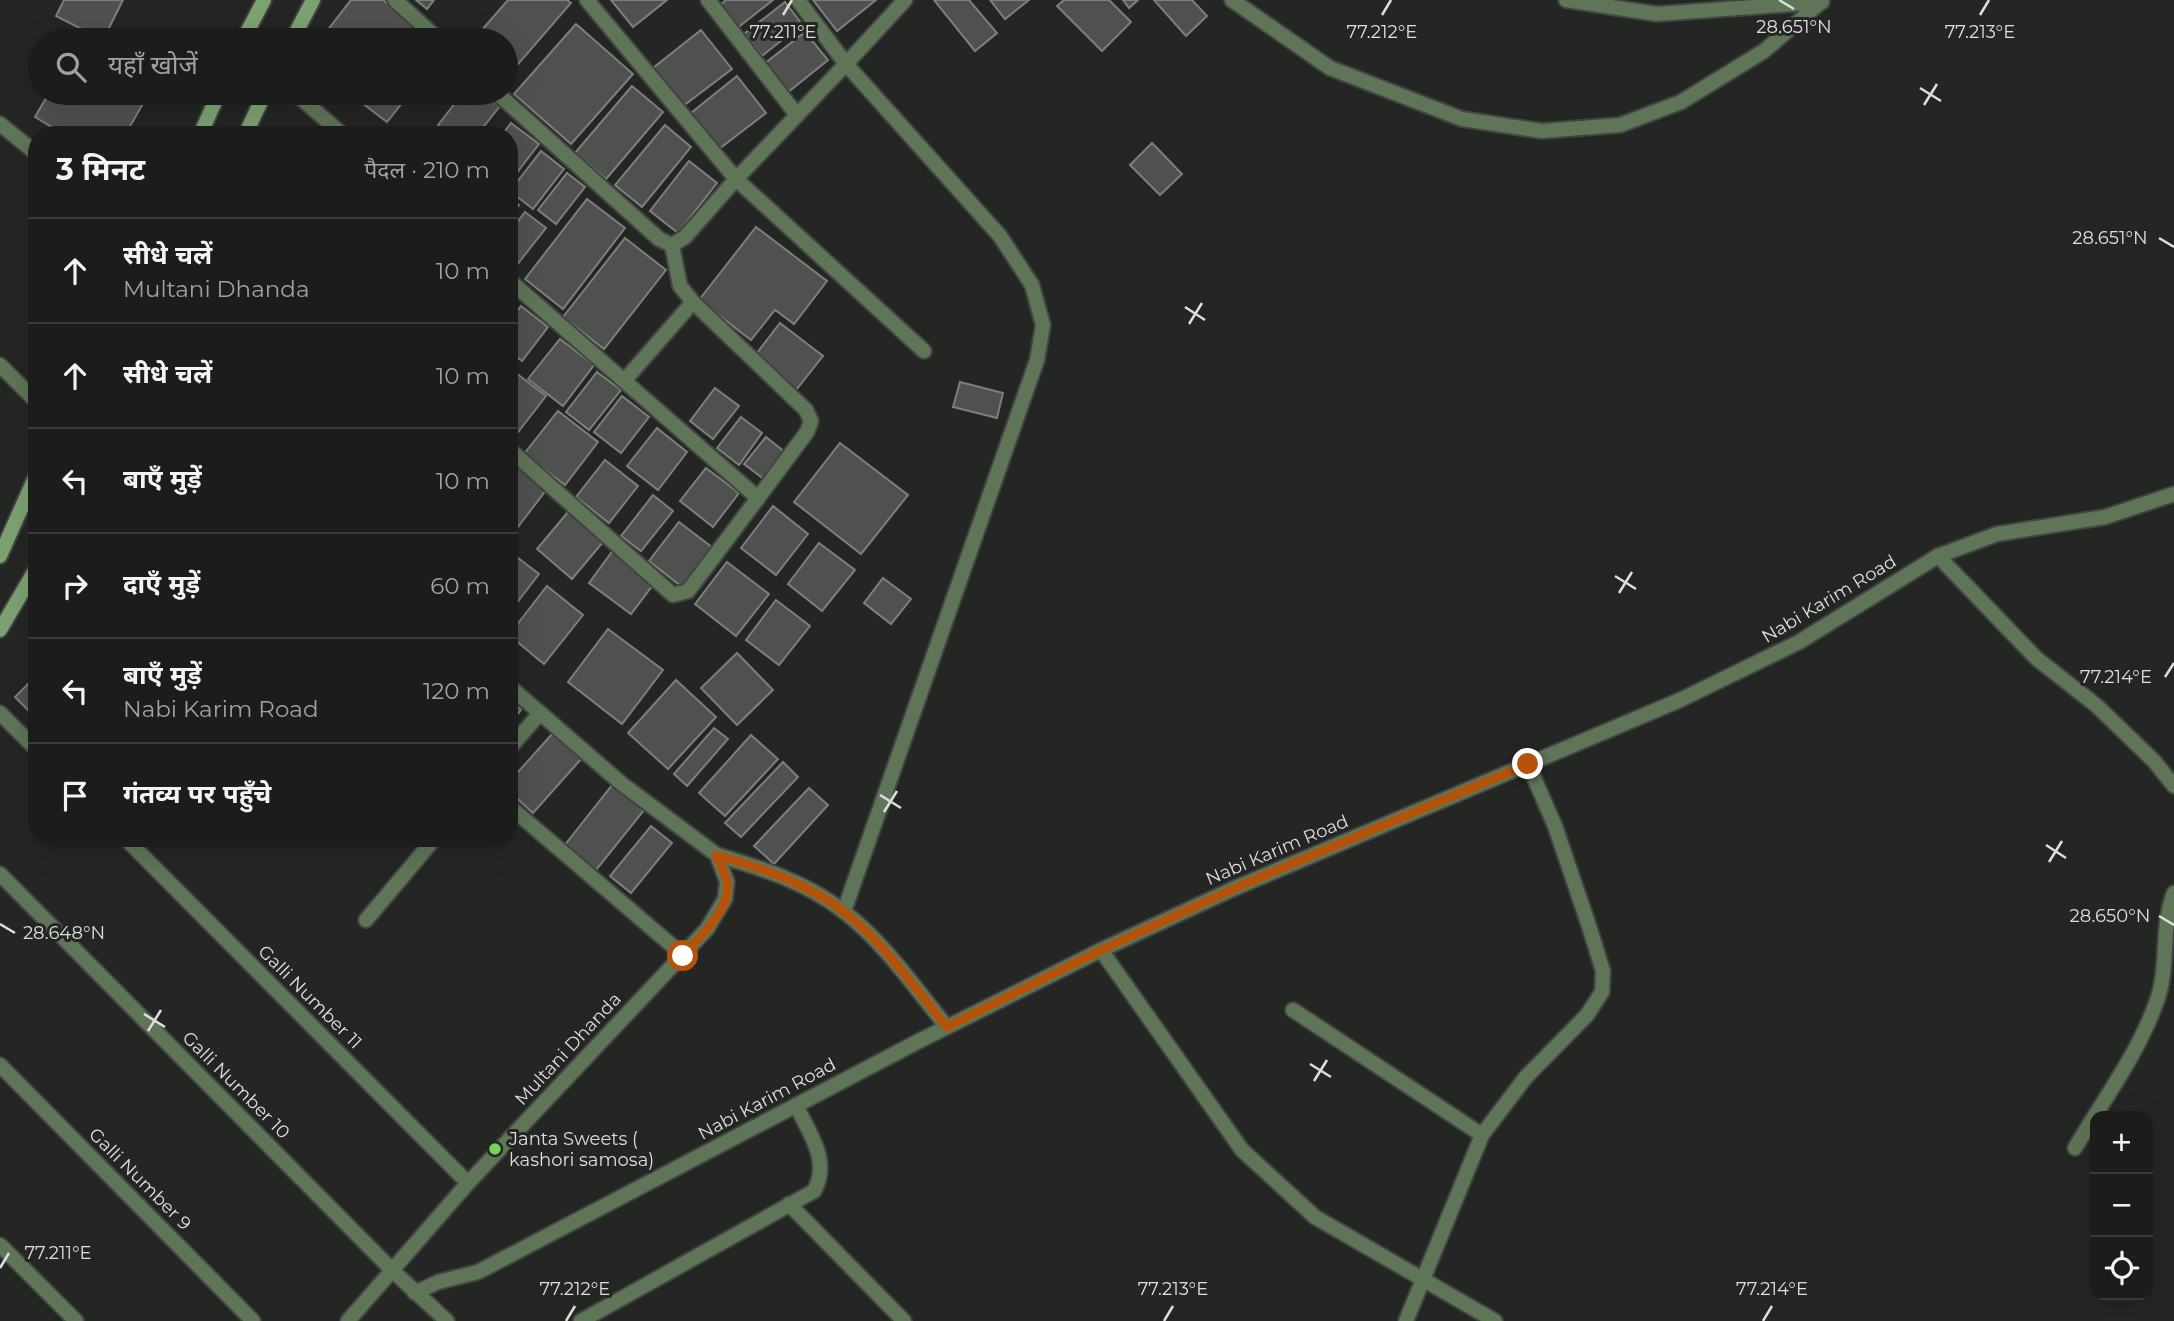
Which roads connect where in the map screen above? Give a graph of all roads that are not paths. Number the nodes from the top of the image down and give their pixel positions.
1 (264, 0) edge
2 (313, 0) edge
3 (395, 0) edge
4 (587, 0) edge
5 (708, 0) edge
6 (798, 0) edge
7 (905, 0) edge
8 (1232, 0) edge
9 (1566, 0) edge
10 (1823, 1) edge
11 (249, 28) edge
12 (298, 28) edge
13 (426, 28) edge
14 (846, 64) junction
15 (214, 105) edge
16 (259, 105) edge
17 (309, 105) edge
18 (510, 105) edge
19 (797, 115) junction
20 (0, 124) edge
21 (204, 126) edge
22 (249, 126) edge
23 (333, 126) edge
24 (28, 147) edge
25 (736, 179) junction
26 (672, 245) junction
27 (518, 288) edge
28 (694, 302) junction
29 (924, 351) dead end
30 (0, 365) edge
31 (624, 381) junction
32 (28, 393) edge
33 (518, 457) edge
34 (28, 493) edge
35 (2174, 494) edge
36 (758, 498) junction
37 (0, 556) edge
38 (1937, 556) junction
39 (28, 582) edge
40 (0, 630) edge
41 (518, 694) edge
42 (0, 713) edge
43 (540, 713) junction
44 (518, 739) edge
45 (28, 741) edge
46 (1528, 764) junction
47 (2174, 786) edge
48 (518, 814) edge
49 (134, 847) edge
50 (427, 847) edge
51 (716, 855) junction
52 (0, 874) edge
53 (2174, 893) edge
54 (844, 912) junction
55 (366, 920) dead end
56 (1101, 950) junction
57 (683, 956) junction
58 (1293, 1010) dead end
59 (947, 1027) junction
60 (0, 1065) edge
61 (796, 1105) junction
62 (1482, 1135) junction
63 (2075, 1148) dead end
64 (468, 1183) junction
65 (789, 1204) junction
66 (0, 1245) edge
67 (393, 1271) junction
68 (1426, 1279) junction
69 (414, 1292) junction
70 (76, 1321) edge
71 (253, 1321) edge
72 (348, 1321) edge
73 (447, 1321) edge
74 (581, 1321) edge
75 (904, 1321) edge
76 (1406, 1321) edge
77 (1494, 1321) edge

1 - 11 street
2 - 12 street
3 - 13 street
4 - 25 street
5 - 19 street
6 - 14 street
7 - 14 street
8 - 10 street
9 - 10 street
14 - 19 street
14 - 54 street
15 - 21 street
16 - 22 street
17 - 23 street
18 - 26 street
19 - 25 street
20 - 24 street
25 - 26 street
25 - 29 street
26 - 28 street
27 - 31 street
28 - 31 street
28 - 36 street
30 - 32 street
31 - 36 street
33 - 36 street
34 - 37 street
35 - 38 street, Nabi Karim Road
38 - 46 street, Nabi Karim Road
38 - 47 street
39 - 40 street
41 - 43 street
42 - 45 street
43 - 44 street
43 - 51 street
46 - 56 street, Nabi Karim Road
46 - 62 street
48 - 57 street
49 - 64 street, Galli Number 11
50 - 55 street
51 - 54 street
51 - 57 street, Multani Dhanda
52 - 67 street, Galli Number 10
53 - 63 street
54 - 59 street
56 - 59 street, Nabi Karim Road
56 - 68 street
57 - 64 street, Multani Dhanda
58 - 62 street
59 - 61 street, Nabi Karim Road
60 - 71 street, Galli Number 9
61 - 65 street
61 - 69 street, Nabi Karim Road
62 - 68 street
64 - 67 street, Multani Dhanda
65 - 74 street
65 - 75 street
66 - 70 street
67 - 69 street, Galli Number 10
67 - 72 street, Multani Dhanda
68 - 76 street
68 - 77 street
69 - 73 street, Galli Number 10

